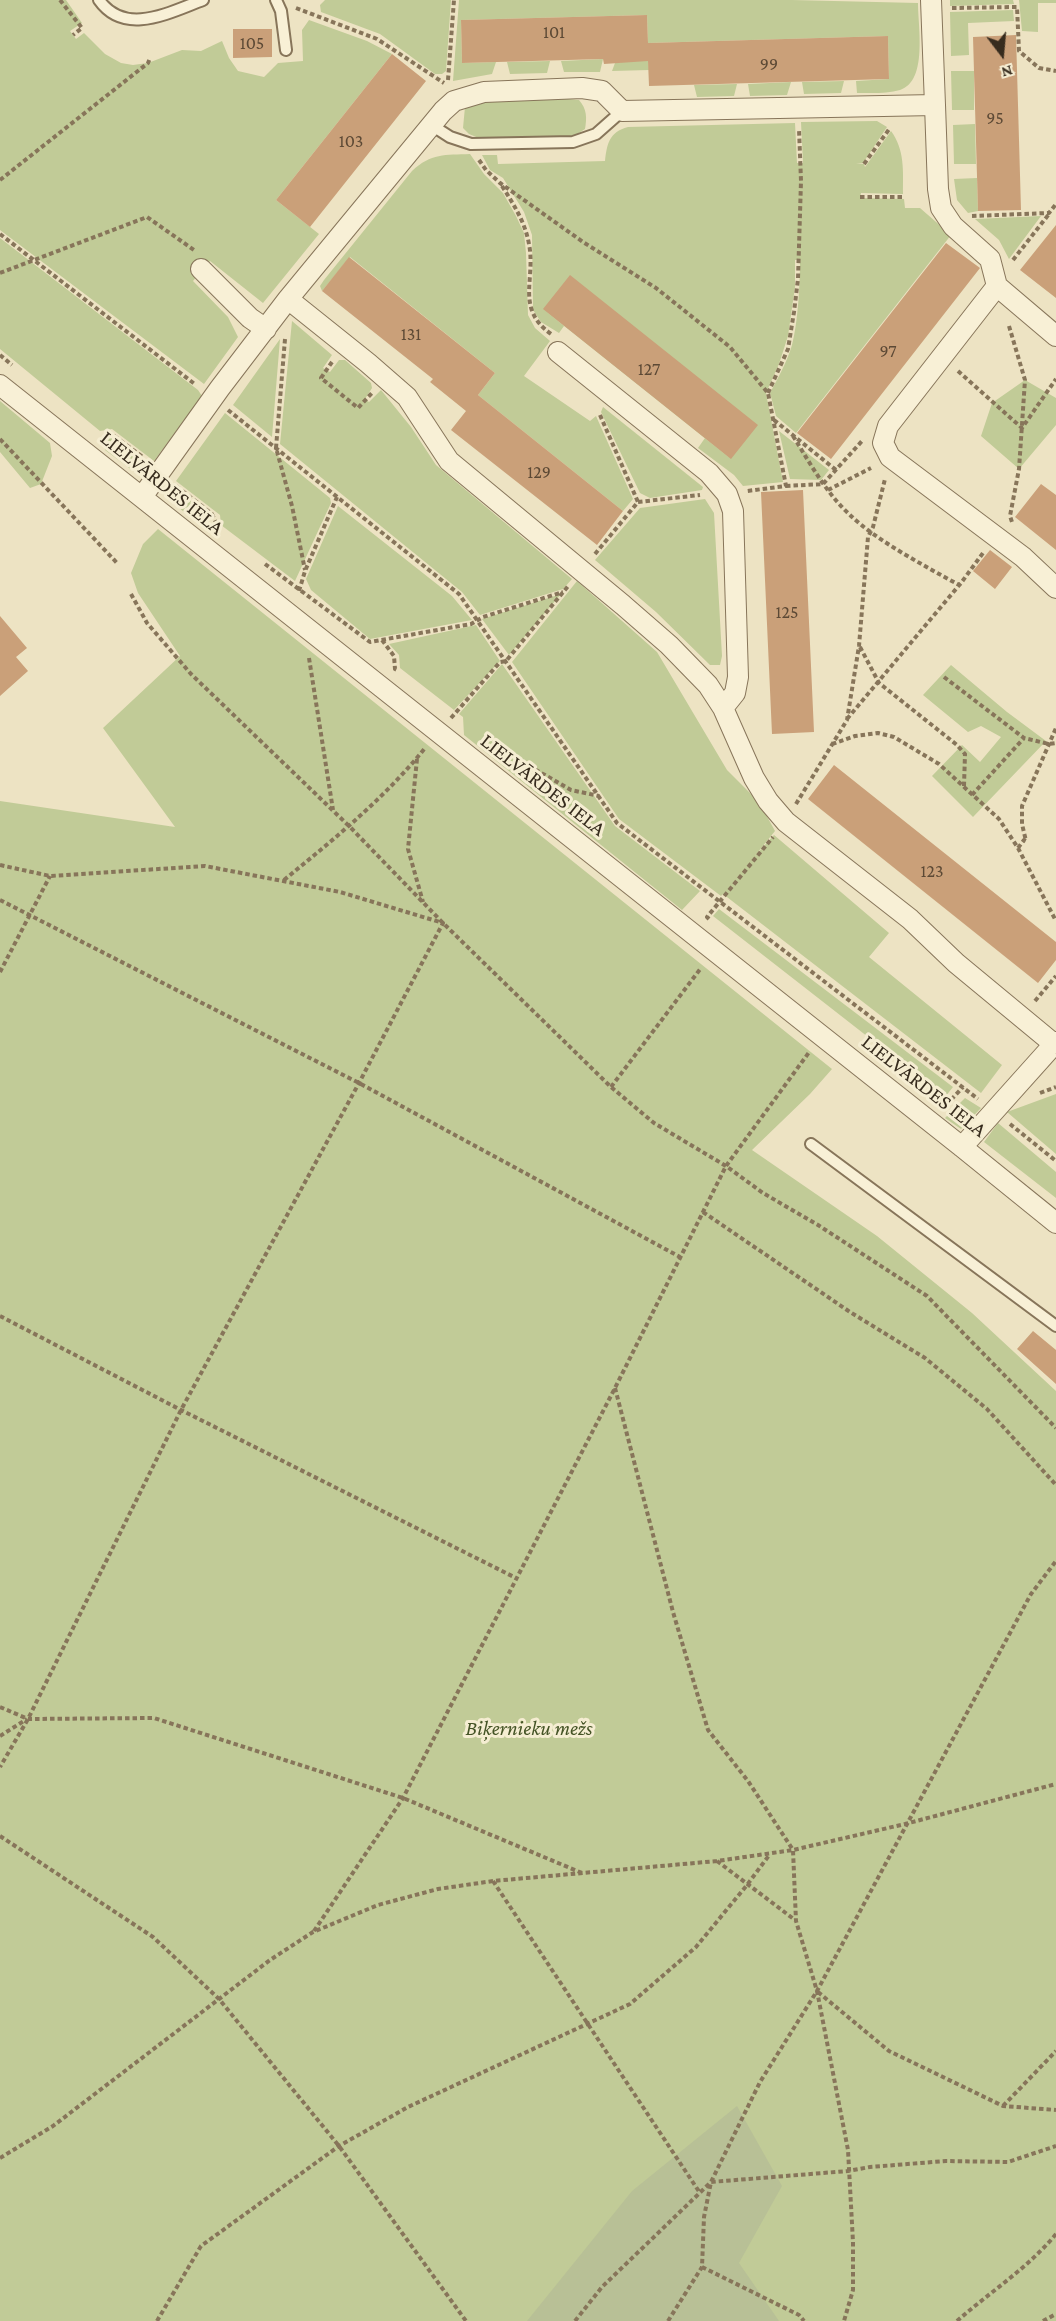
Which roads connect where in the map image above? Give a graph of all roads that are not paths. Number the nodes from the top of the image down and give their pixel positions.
1 (99, 0) edge
2 (202, 0) edge
3 (276, 0) edge
4 (939, 4) edge
5 (286, 50) dead end
6 (935, 105) junction
7 (622, 111) junction
8 (433, 126) junction
9 (201, 269) road end
10 (997, 286) junction
11 (288, 299) junction
12 (266, 329) junction
13 (1056, 336) edge
14 (557, 345) road end
15 (0, 385) edge
16 (142, 497) junction
17 (1056, 588) edge
18 (723, 708) junction
19 (1055, 1043) edge
20 (811, 1144) dead end
21 (962, 1147) junction
22 (1056, 1223) edge
23 (1056, 1326) edge

1 - 2 lane
3 - 5 lane
4 - 6 street
6 - 7 street
6 - 10 street
7 - 8 lane
7 - 8 street
8 - 11 street
9 - 12 street
10 - 13 street
10 - 17 street
11 - 12 street
11 - 18 street
12 - 16 street
14 - 18 street
15 - 16 street, LIELVĀRDES IELA
16 - 21 street, LIELVĀRDES IELA
18 - 19 street
19 - 21 street
20 - 23 lane
21 - 22 street, LIELVĀRDES IELA

